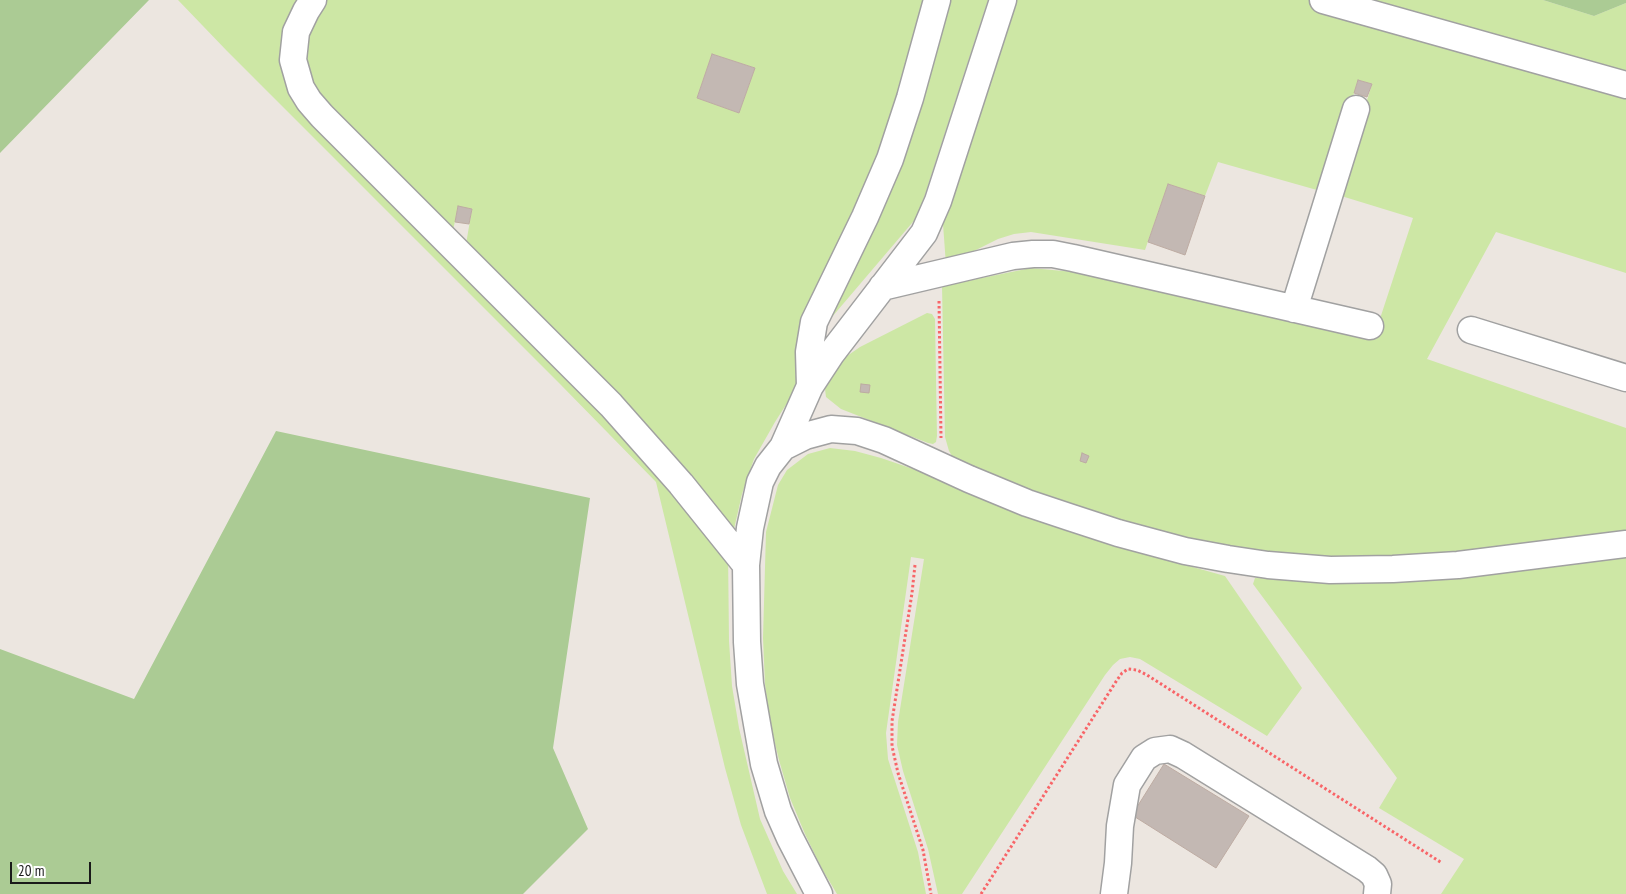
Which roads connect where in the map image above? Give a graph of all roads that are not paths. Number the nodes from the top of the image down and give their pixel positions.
1 (313, 0) edge
2 (937, 0) edge
3 (1003, 0) edge
4 (1323, 0) edge
5 (1626, 86) edge
6 (1356, 109) dead end
7 (882, 287) junction
8 (1294, 309) junction
9 (1370, 326) dead end
10 (1471, 330) dead end
11 (1626, 378) edge
12 (810, 386) junction
13 (783, 447) junction
14 (1626, 544) edge
15 (746, 565) junction
16 (818, 894) edge
17 (1114, 894) edge
18 (1377, 894) edge

1 - 15 lane
2 - 12 lane
3 - 7 lane
4 - 5 lane
6 - 8 lane
7 - 8 lane
7 - 12 lane
8 - 9 lane
10 - 11 lane
12 - 13 lane
13 - 14 lane
13 - 15 lane
15 - 16 lane
17 - 18 lane

